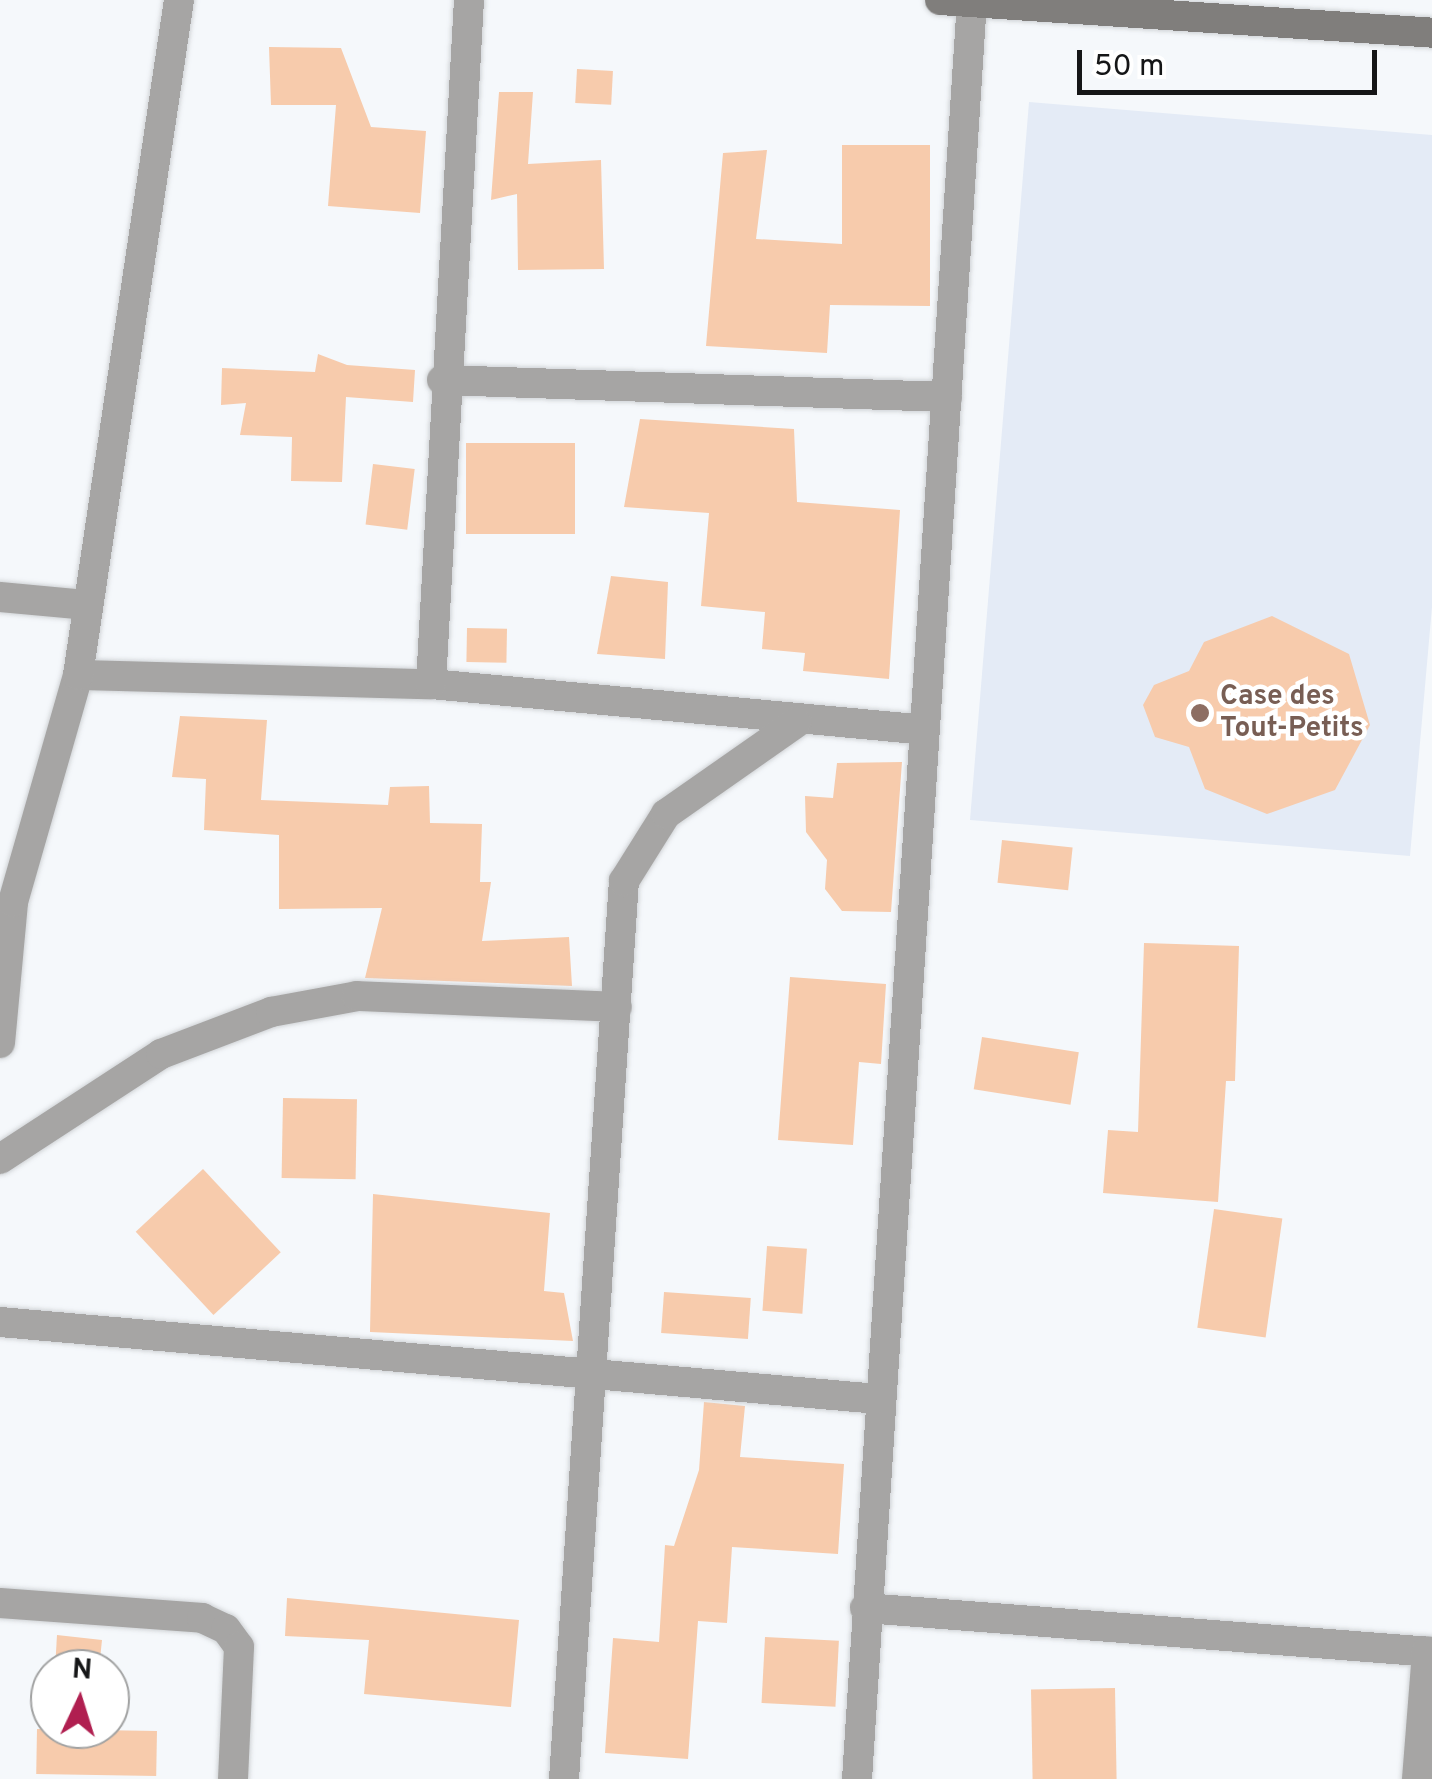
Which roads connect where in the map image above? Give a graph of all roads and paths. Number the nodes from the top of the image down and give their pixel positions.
1 (179, 0) edge
2 (469, 0) edge
3 (940, 0) edge
4 (972, 2) edge
5 (1432, 33) edge
6 (442, 380) junction
7 (947, 397) junction
8 (0, 597) edge
9 (87, 605) junction
10 (78, 674) junction
11 (431, 684) junction
12 (796, 723) junction
13 (926, 730) junction
14 (6, 902) edge
15 (617, 1007) junction
16 (0, 1043) edge
17 (0, 1160) edge
18 (0, 1322) edge
19 (593, 1377) junction
20 (880, 1399) junction
21 (0, 1603) edge
22 (865, 1608) junction
23 (1430, 1652) edge
24 (233, 1779) edge
25 (564, 1779) edge
26 (857, 1779) edge
27 (1418, 1779) edge

1 - 9 street
2 - 6 street
3 - 4 main road
4 - 5 main road
4 - 7 street
6 - 7 street
6 - 11 street
7 - 13 street
8 - 9 street
9 - 10 street
10 - 11 street
10 - 14 street
11 - 12 street
12 - 13 street
12 - 15 street
13 - 20 street
14 - 16 street
15 - 17 street
15 - 19 street
18 - 19 street
19 - 20 street
19 - 25 street
20 - 22 street
21 - 24 street
22 - 23 street
22 - 26 street
23 - 27 street

